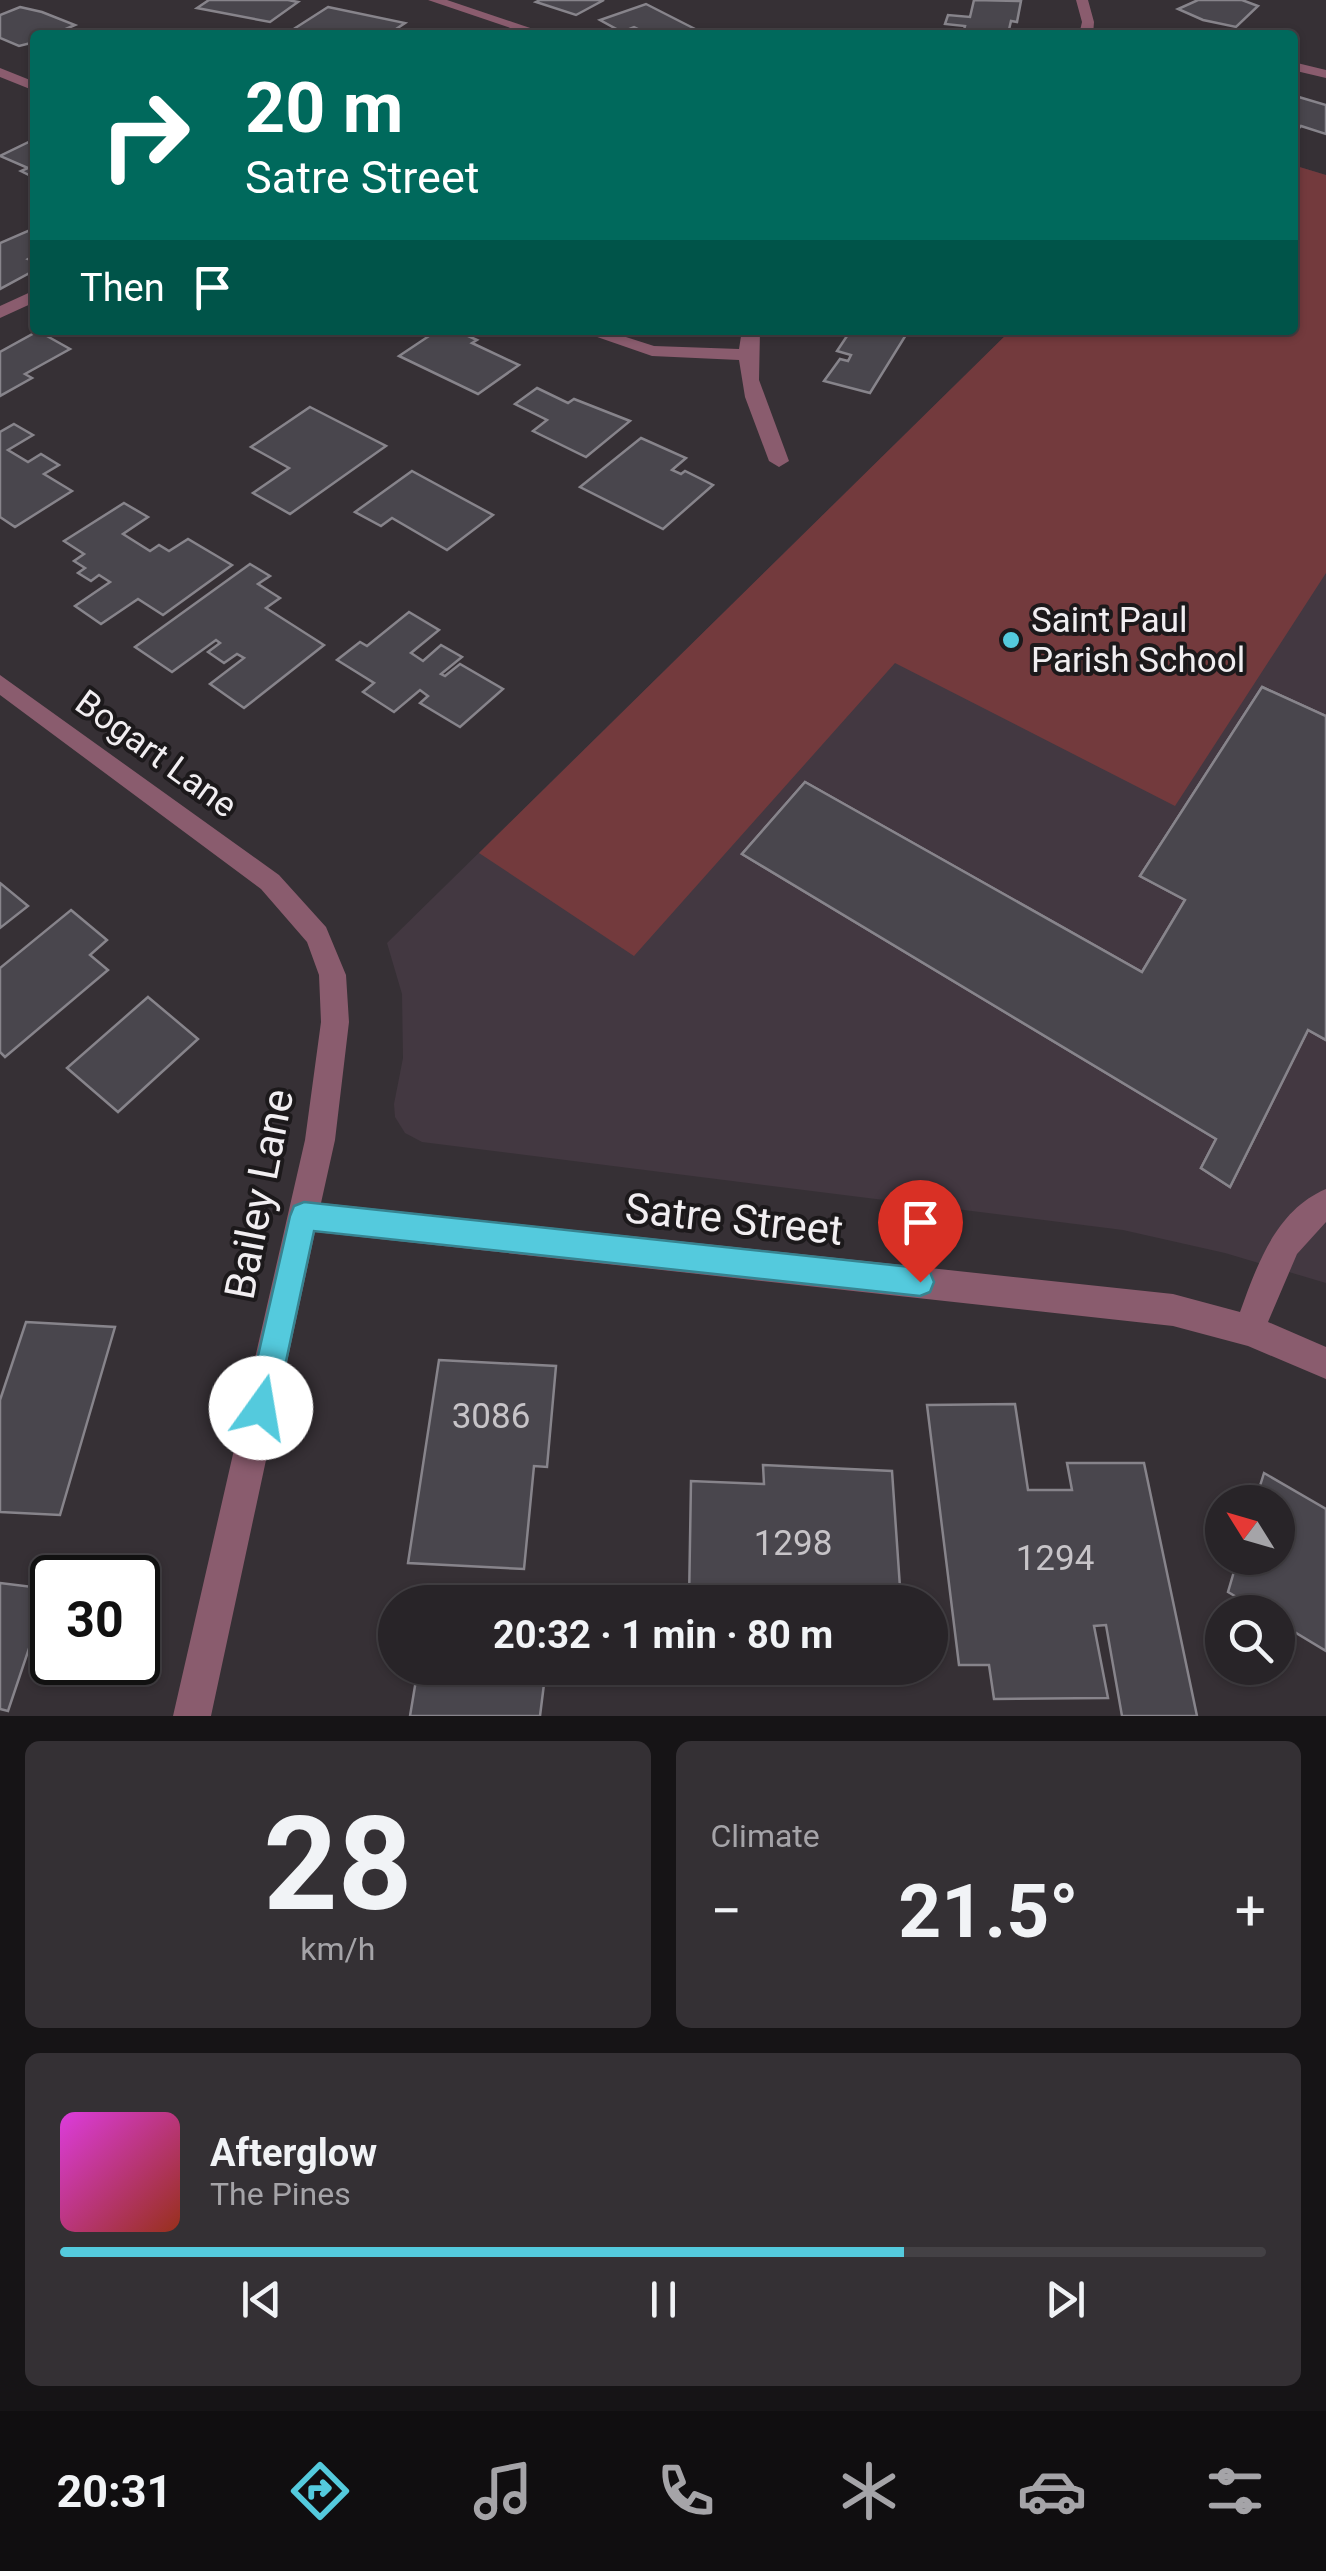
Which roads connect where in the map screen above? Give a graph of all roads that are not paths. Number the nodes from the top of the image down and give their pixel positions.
1 (434, 0) edge
2 (1082, 0) edge
3 (531, 30) edge
4 (1087, 30) edge
5 (1298, 67) edge
6 (0, 72) edge
7 (1326, 74) edge
8 (30, 85) edge
9 (30, 297) edge
10 (0, 313) edge
11 (601, 335) edge
12 (750, 335) edge
13 (746, 355) junction
14 (778, 461) dead end
15 (0, 684) edge
16 (270, 882) joint
17 (1326, 1204) edge
18 (304, 1216) junction
19 (1249, 1330) junction
20 (1326, 1363) edge
21 (192, 1716) edge

1 - 3 street
2 - 4 street
5 - 7 street
6 - 8 street
9 - 10 street
11 - 13 street
12 - 13 street
13 - 14 street
15 - 16 street, Bogart Lane
16 - 18 street, Bailey Lane
17 - 19 street
18 - 19 street, Satre Street
18 - 21 street, Bailey Lane
19 - 20 street, Satre Street

